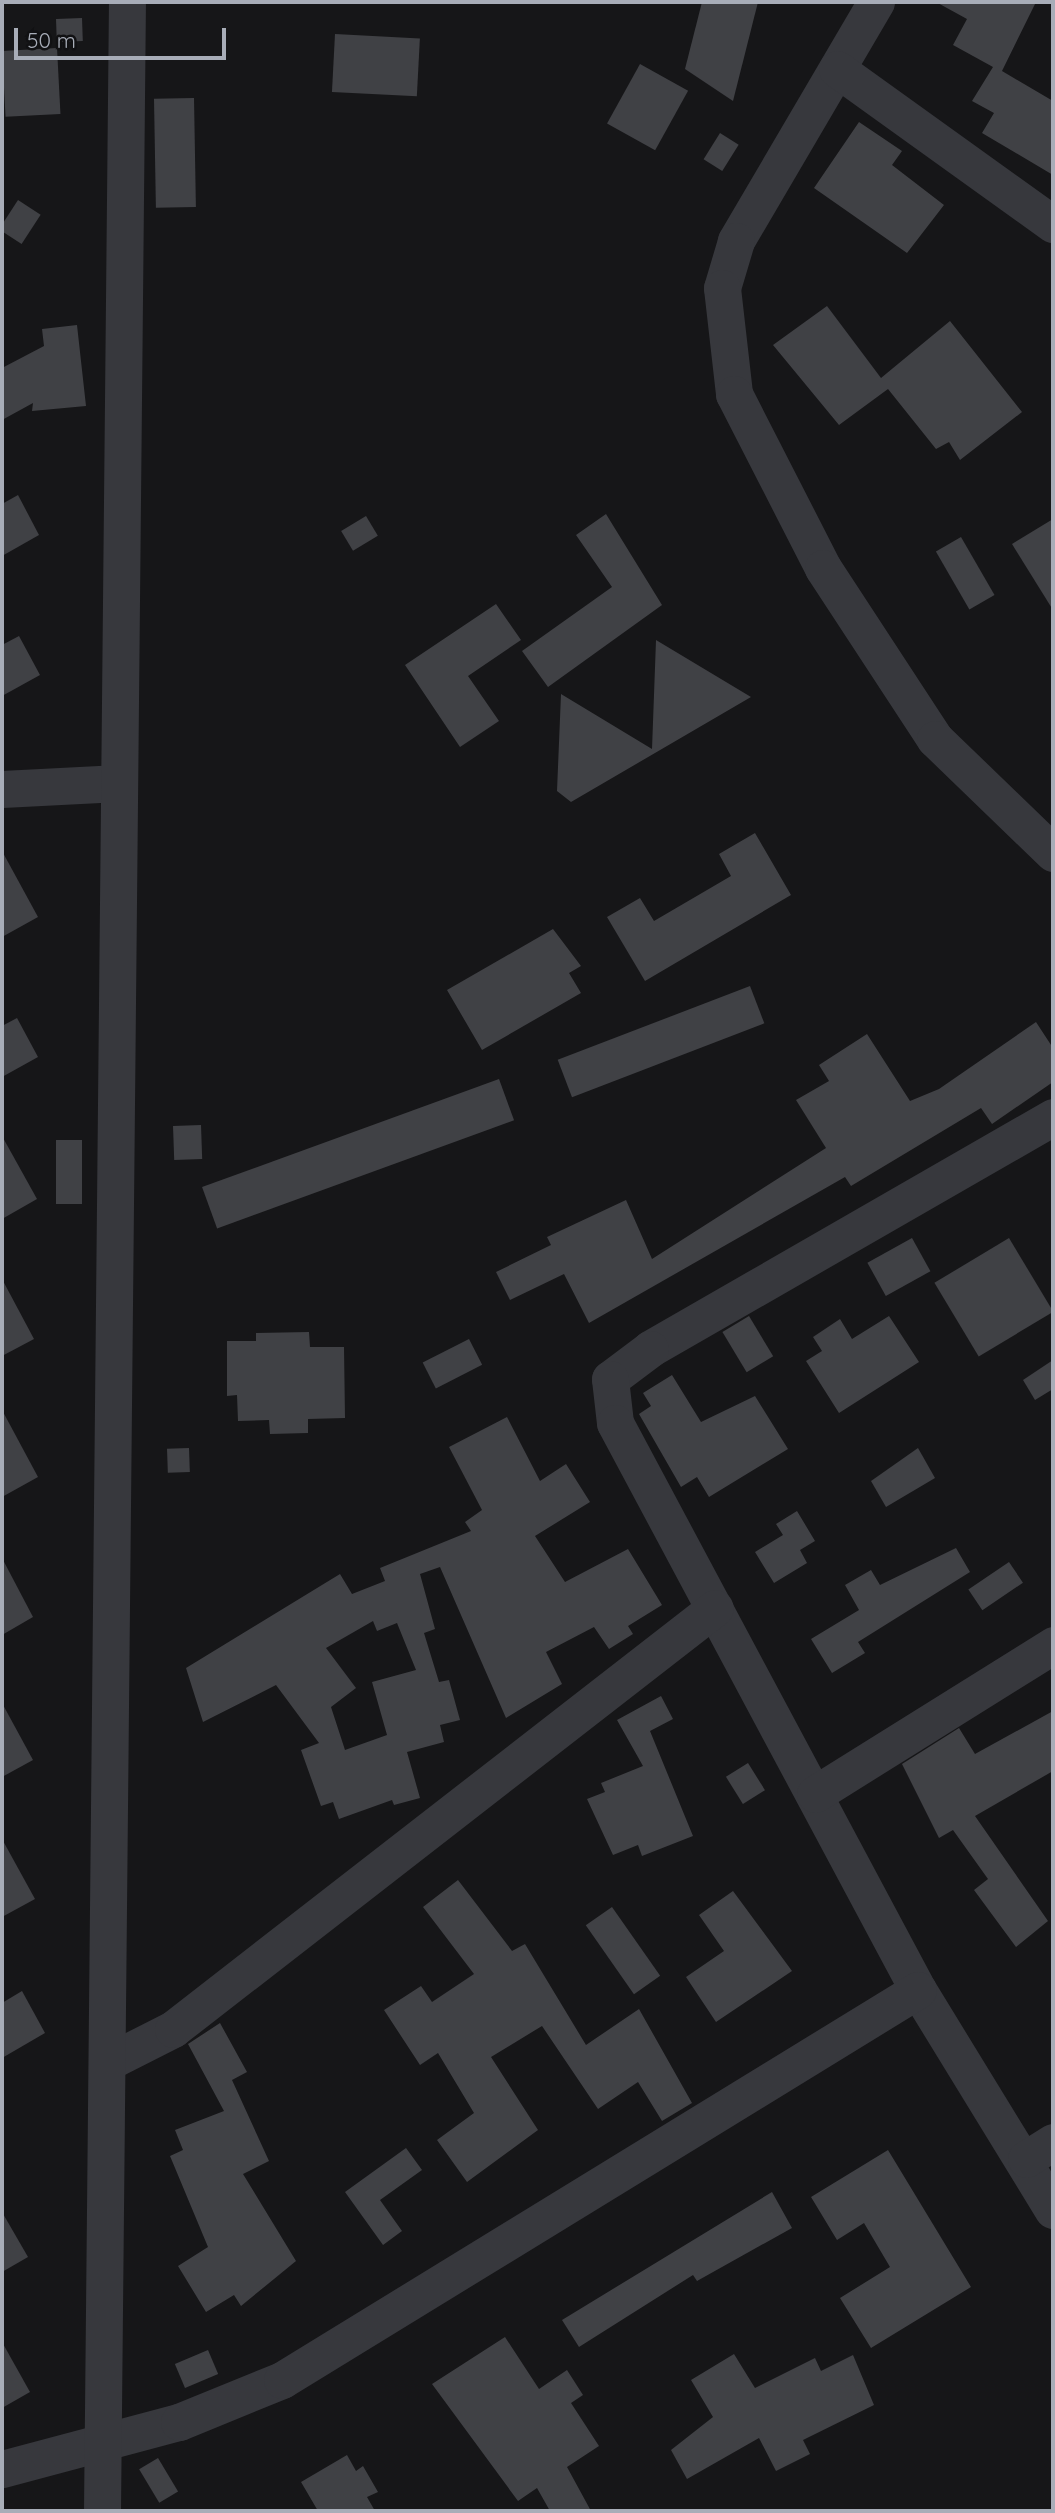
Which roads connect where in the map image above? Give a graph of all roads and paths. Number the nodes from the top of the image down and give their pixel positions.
1 (127, 2) edge
2 (876, 2) edge
3 (837, 69) junction
4 (1053, 225) edge
5 (119, 783) junction
6 (2, 789) edge
7 (1053, 853) edge
8 (1053, 1117) edge
9 (715, 1608) junction
10 (1053, 1645) edge
11 (815, 1794) junction
12 (918, 1990) junction
13 (108, 2062) junction
14 (1039, 2150) edge
15 (1053, 2210) edge
16 (103, 2440) junction
17 (2, 2469) edge
18 (102, 2511) edge

1 - 5 street
2 - 3 street
3 - 4 street
3 - 7 street
5 - 6 street
5 - 13 street
8 - 9 street
9 - 11 street
9 - 13 street
10 - 11 street
11 - 12 street
12 - 14 street
12 - 16 street
13 - 16 street
14 - 15 street
16 - 17 street
16 - 18 street

